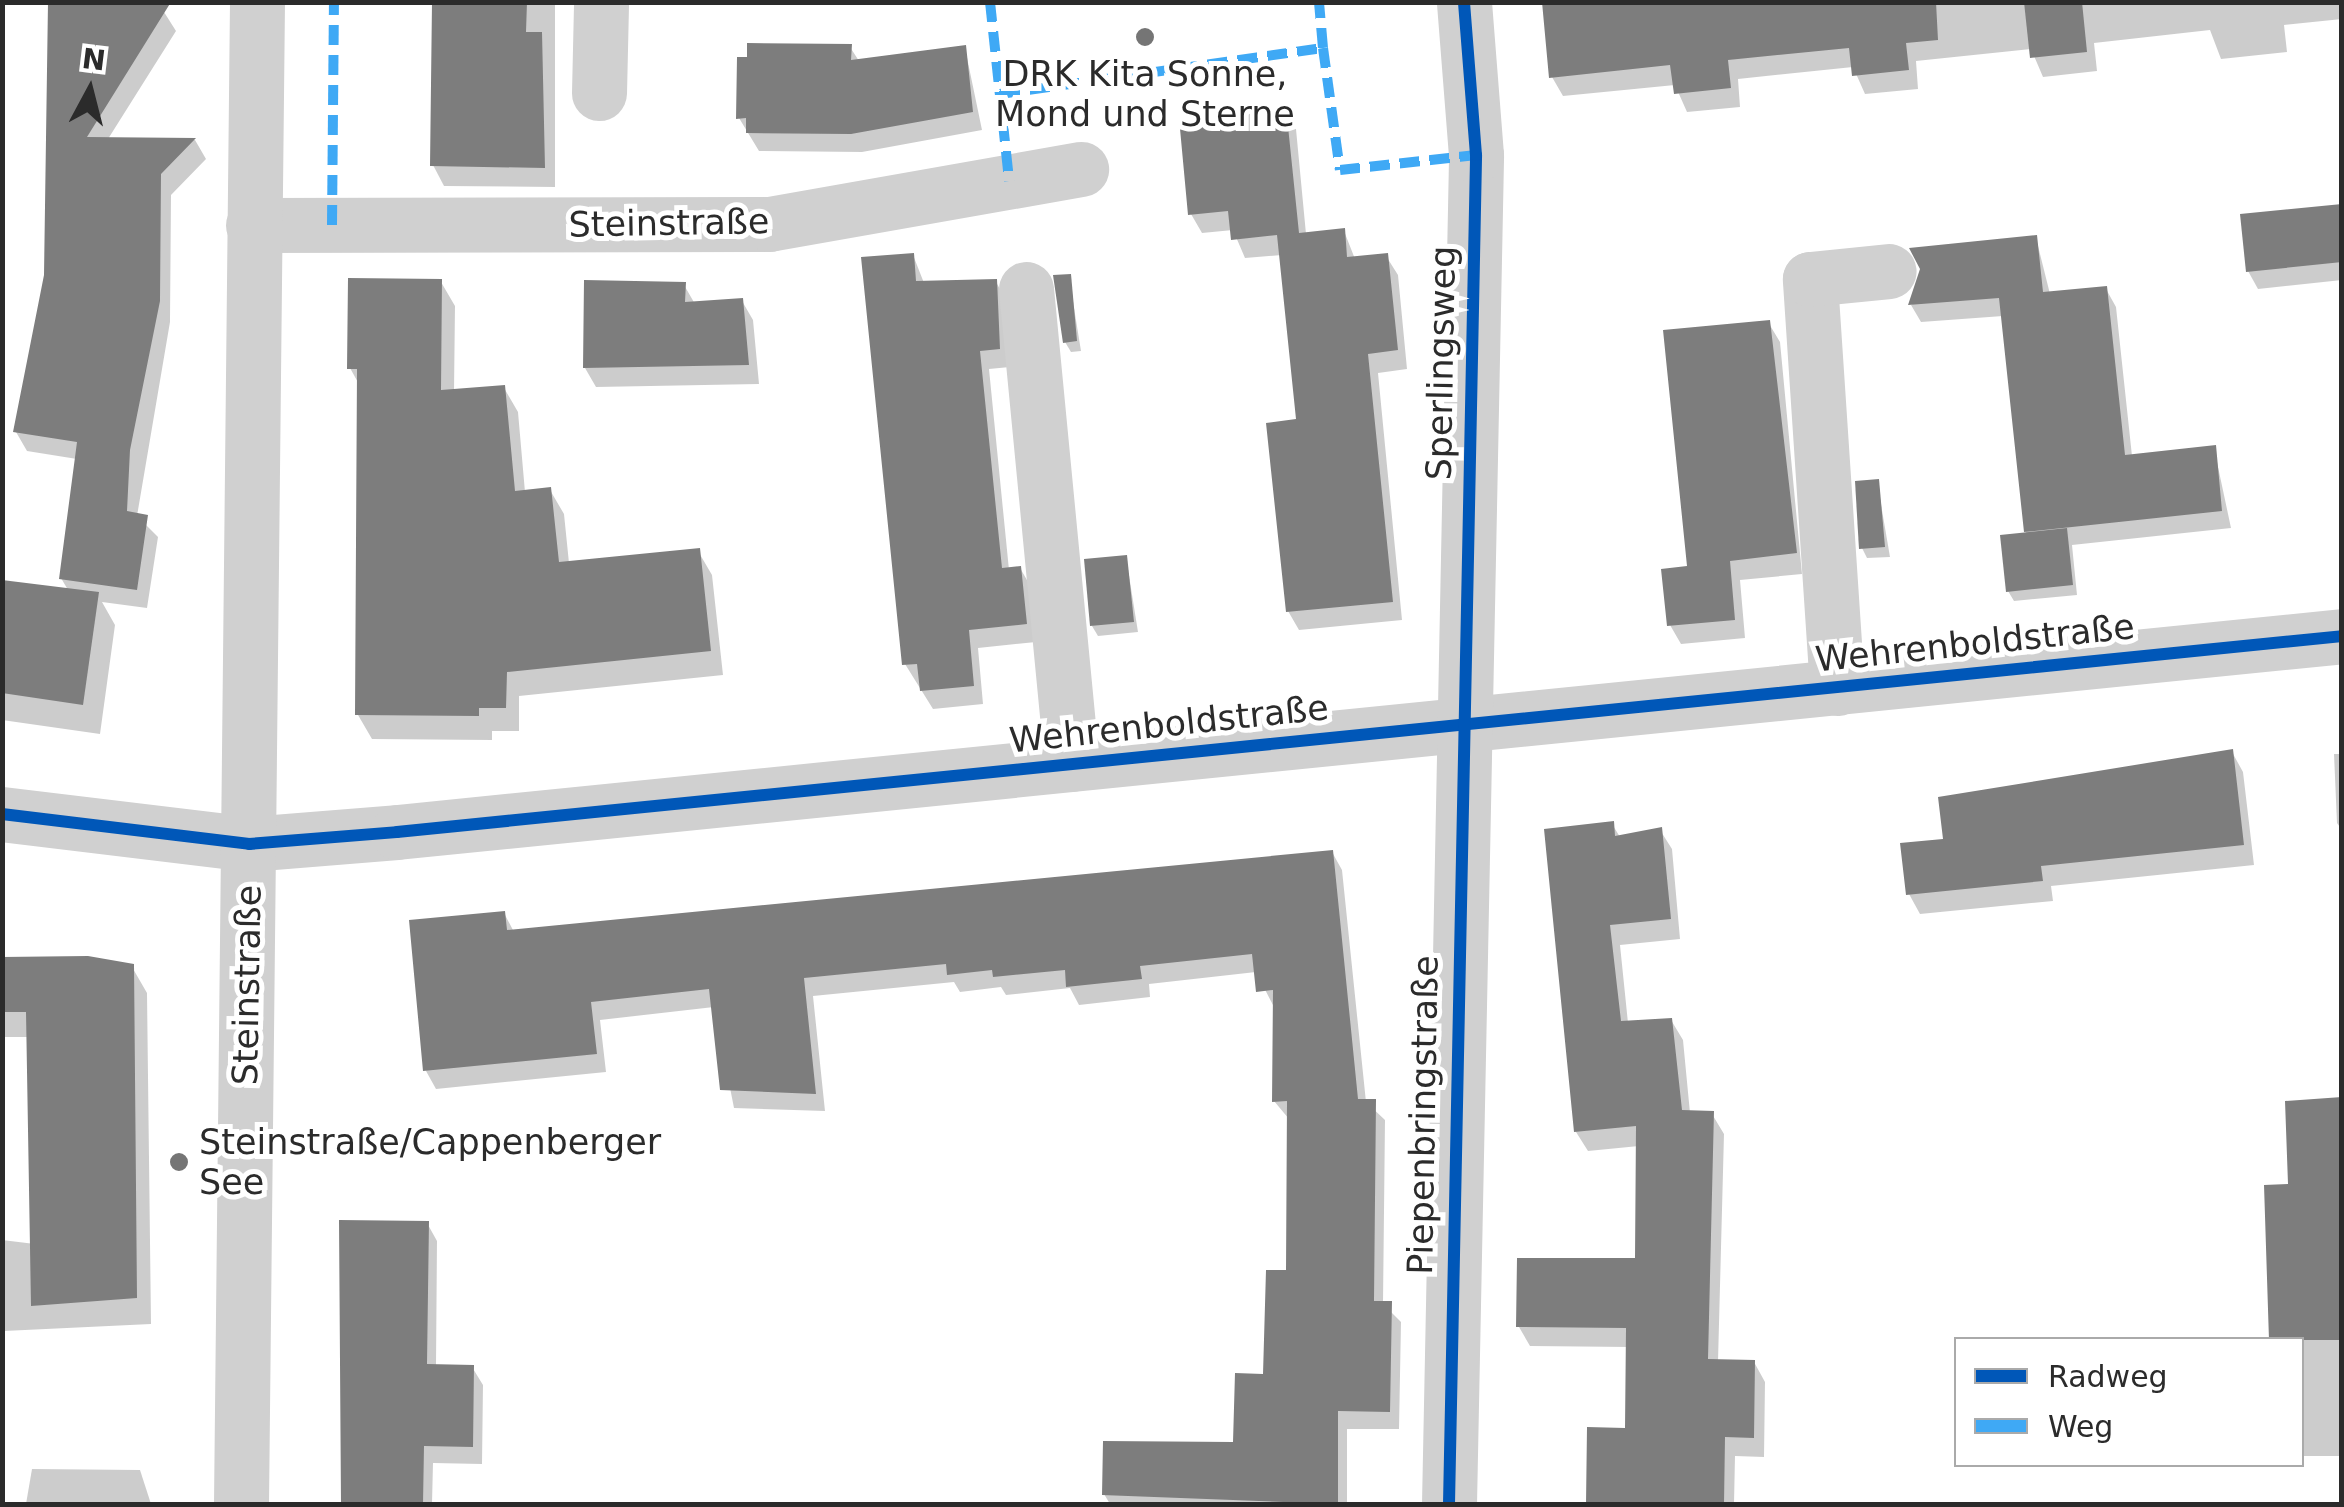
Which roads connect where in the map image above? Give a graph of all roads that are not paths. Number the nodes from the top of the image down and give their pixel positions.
1 (257, 2) edge
2 (601, 2) edge
3 (1464, 2) edge
4 (600, 94) dead end
5 (1081, 169) dead end
6 (253, 225) junction
7 (1889, 271) dead end
8 (1026, 289) dead end
9 (2342, 636) edge
10 (1837, 688) junction
11 (1462, 725) junction
12 (1072, 764) junction
13 (2, 814) edge
14 (249, 844) junction
15 (241, 1504) edge
16 (1449, 1504) edge

1 - 6 street, Steinstraße
2 - 4 street
3 - 11 street, Sperlingsweg
5 - 6 street, Steinstraße
6 - 14 street, Steinstraße
7 - 10 street
8 - 12 street
9 - 10 street, Wehrenboldstraße
10 - 11 street, Wehrenboldstraße
11 - 12 street, Wehrenboldstraße
11 - 16 street, Piepenbringstraße
12 - 14 street, Wehrenboldstraße
13 - 14 street, Wehrenboldstraße
14 - 15 street, Steinstraße

